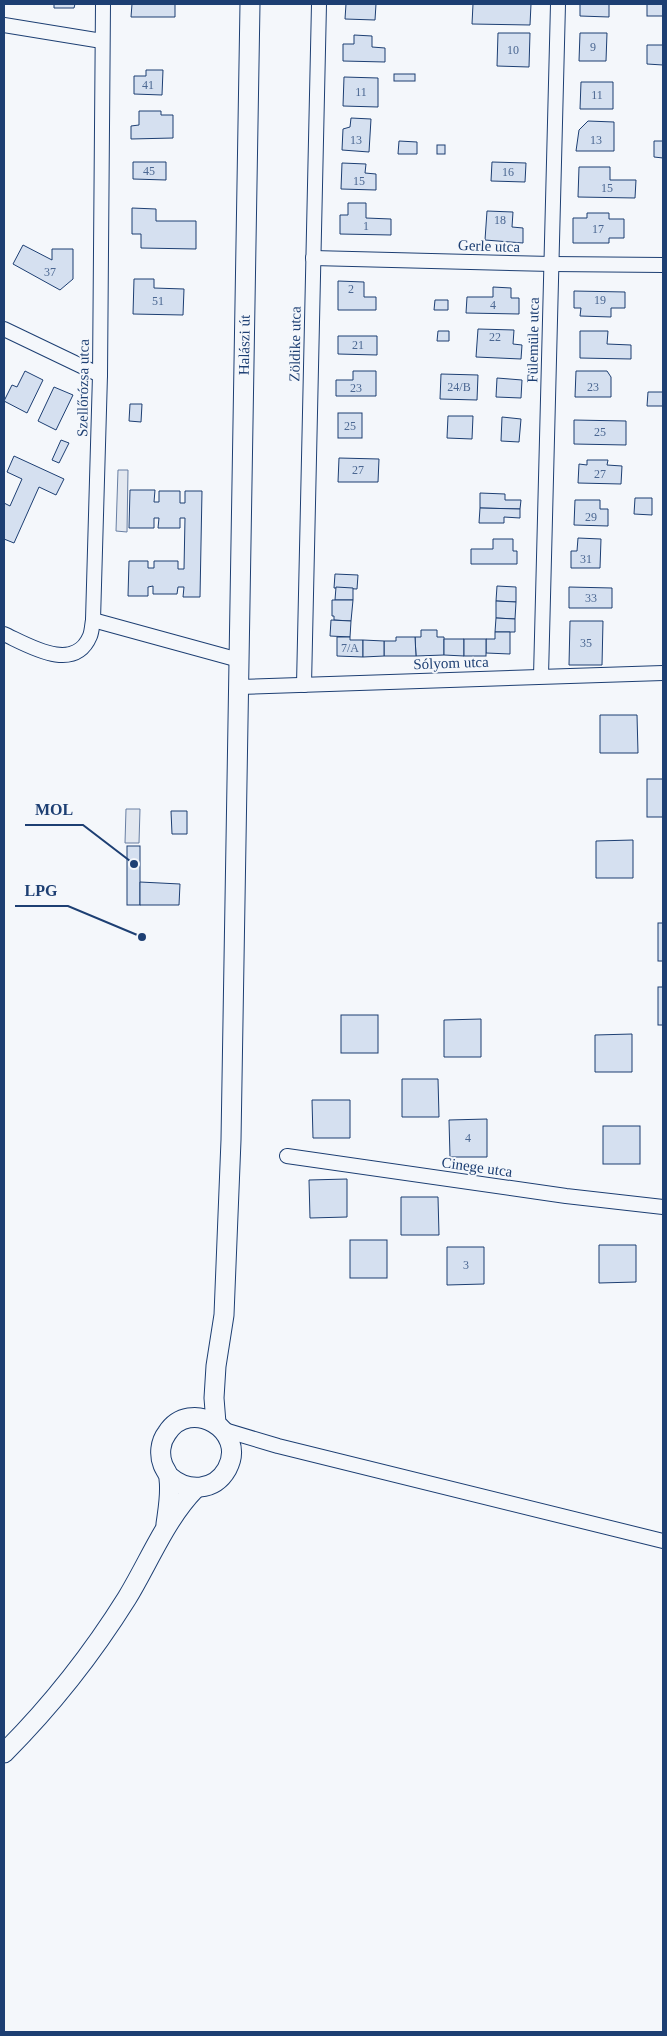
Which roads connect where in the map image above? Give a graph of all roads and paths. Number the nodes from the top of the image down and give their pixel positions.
1 (103, 4) edge
2 (250, 4) edge
3 (319, 4) edge
4 (558, 4) edge
5 (4, 24) edge
6 (102, 41) junction
7 (313, 258) junction
8 (552, 264) junction
9 (663, 265) edge
10 (4, 330) edge
11 (100, 375) junction
12 (93, 620) junction
13 (4, 634) edge
14 (240, 660) junction
15 (663, 673) edge
16 (541, 676) junction
17 (304, 685) junction
18 (239, 688) junction
19 (287, 1156) dead end
20 (663, 1207) edge
21 (216, 1366) junction
22 (193, 1418) junction
23 (219, 1426) junction
24 (278, 1446) junction
25 (232, 1453) junction
26 (169, 1476) junction
27 (195, 1489) junction
28 (166, 1528) junction
29 (663, 1541) edge
30 (4, 1753) edge

1 - 6 street, Szellőrózsa utca
2 - 14 main road, Halászi út
3 - 7 street, Zöldike utca
4 - 8 street, Fülemüle utca
5 - 6 street
6 - 11 street, Szellőrózsa utca
7 - 8 street, Gerle utca
7 - 17 street, Zöldike utca
8 - 9 street, Gerle utca
8 - 16 street, Fülemüle utca
10 - 11 street
11 - 12 street, Szellőrózsa utca
12 - 13 street, Szellőrózsa utca
12 - 14 street
14 - 18 main road, Halászi út
15 - 16 street, Sólyom utca
16 - 17 street, Sólyom utca
17 - 18 street, Sólyom utca
18 - 21 main road, Halászi út
19 - 20 street, Cinege utca
21 - 22 main road
21 - 23 main road
22 - 23 main road
22 - 26 main road
23 - 24 street
23 - 25 main road
24 - 25 street
24 - 29 street
25 - 27 main road
26 - 27 main road
26 - 28 main road
27 - 28 main road
28 - 30 main road

